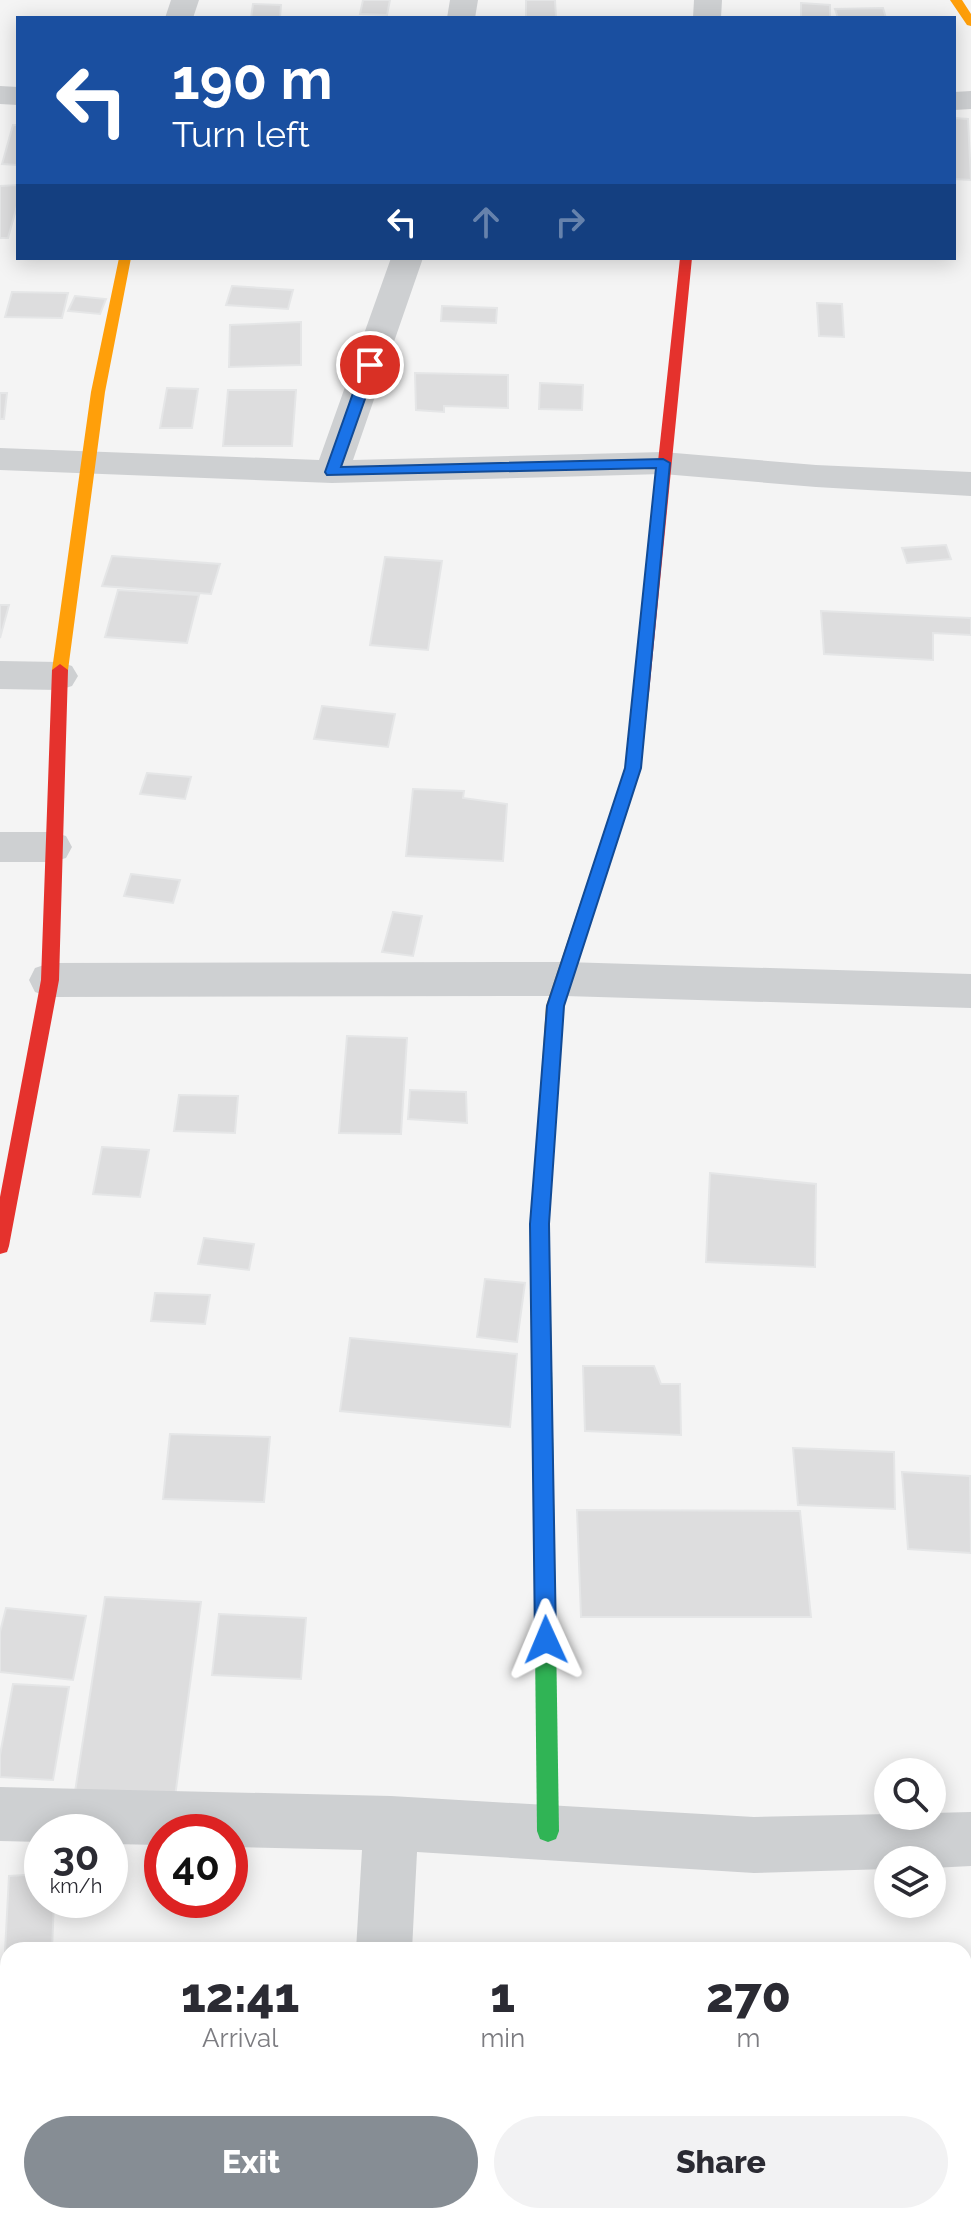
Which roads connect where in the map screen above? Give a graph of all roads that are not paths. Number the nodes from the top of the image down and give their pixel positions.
1 (956, 0) edge
2 (971, 23) edge
3 (125, 260) edge
4 (406, 260) edge
5 (686, 260) edge
6 (0, 459) edge
7 (663, 463) junction
8 (88, 464) junction
9 (332, 472) junction
10 (971, 484) edge
11 (0, 675) edge
12 (59, 676) junction
13 (0, 847) edge
14 (52, 847) junction
15 (565, 979) junction
16 (50, 980) junction
17 (971, 991) edge
18 (10, 1125) edge
19 (0, 1246) edge
20 (0, 1814) edge
21 (391, 1823) junction
22 (548, 1831) junction
23 (971, 1839) edge
24 (384, 1942) edge

1 - 2 street
3 - 8 street
4 - 9 street
5 - 7 street
6 - 8 street
7 - 9 street
7 - 10 street
7 - 15 street
8 - 9 street
8 - 12 street
11 - 12 street
12 - 14 street
13 - 14 street
14 - 16 street
15 - 16 street
15 - 17 street
15 - 22 street
16 - 18 street
18 - 19 street
20 - 21 street
21 - 22 street
21 - 24 street
22 - 23 street

